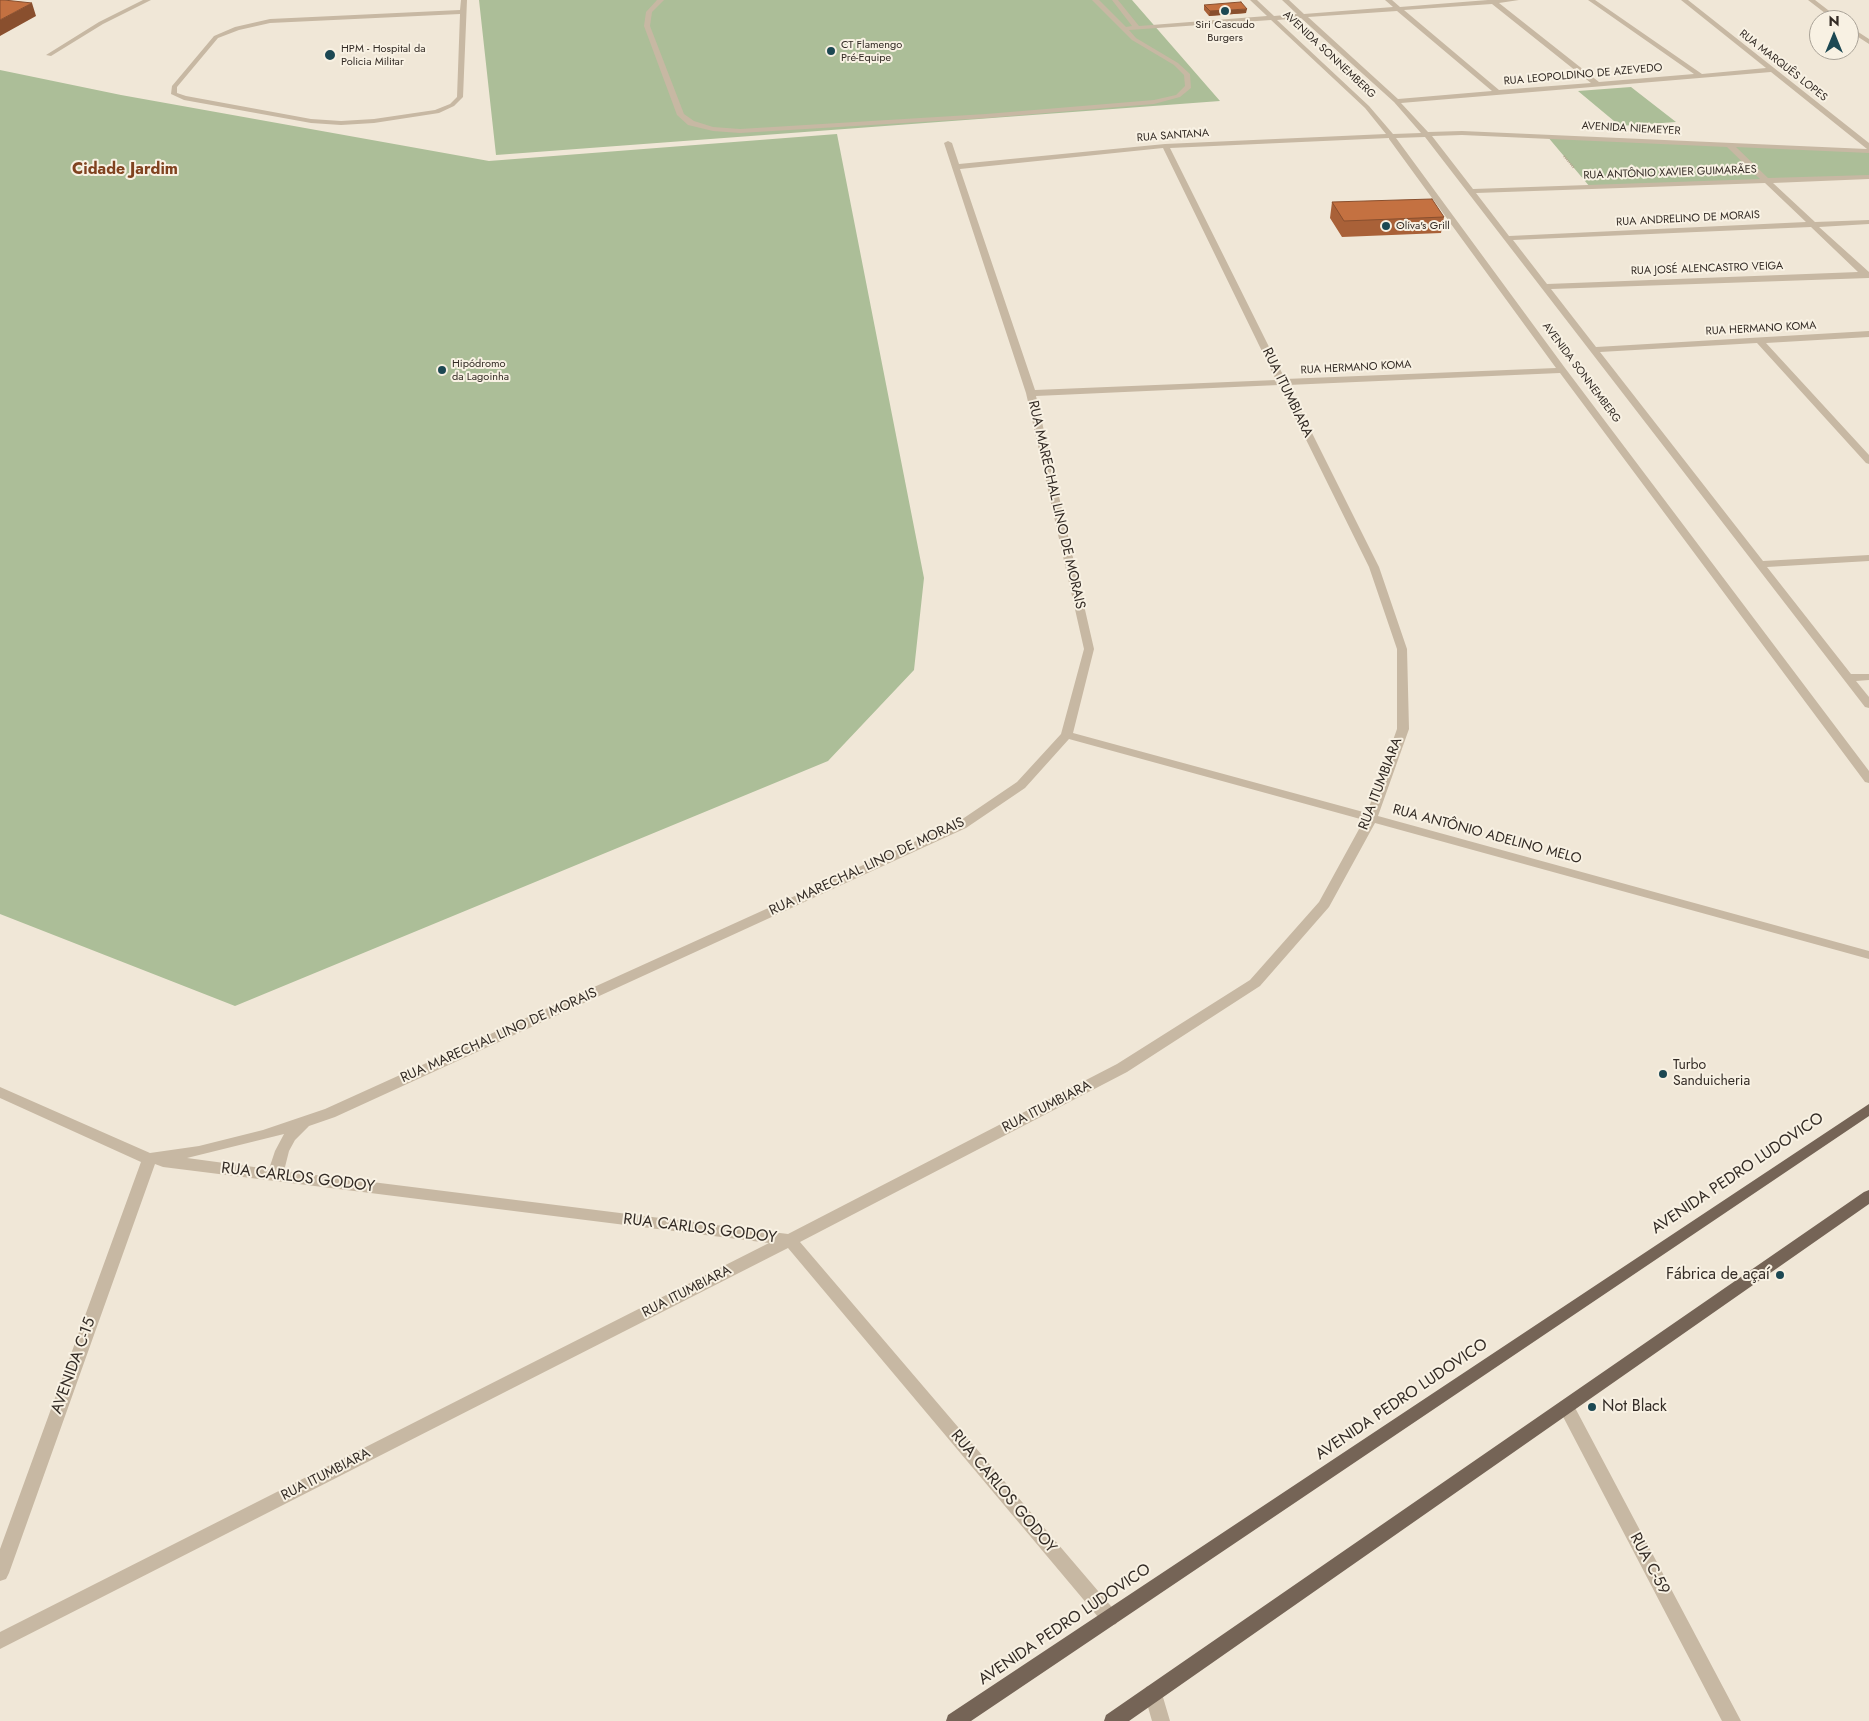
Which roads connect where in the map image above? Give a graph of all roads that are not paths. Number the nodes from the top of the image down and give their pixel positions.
1 (148, 0) edge
2 (464, 0) edge
3 (661, 0) edge
4 (1094, 0) edge
5 (1115, 0) edge
6 (1253, 0) edge
7 (1284, 0) edge
8 (1388, 0) edge
9 (1516, 0) edge
10 (1591, 0) edge
11 (1684, 0) edge
12 (1811, 0) edge
13 (1492, 1) edge
14 (1399, 9) junction
15 (1824, 10) edge
16 (462, 12) junction
17 (1302, 16) junction
18 (1272, 18) junction
19 (1137, 28) junction
20 (1123, 29) junction
21 (49, 55) dead end
22 (1771, 70) junction
23 (1698, 75) junction
24 (1597, 84) junction
25 (1498, 92) junction
26 (1396, 101) junction
27 (1427, 135) junction
28 (1392, 137) junction
29 (948, 144) dead end
30 (1729, 145) junction
31 (1165, 146) junction
32 (1869, 147) edge
33 (1869, 151) edge
34 (956, 166) junction
35 (1869, 177) edge
36 (1767, 181) junction
37 (1472, 191) junction
38 (1869, 222) edge
39 (1812, 225) junction
40 (1508, 238) junction
41 (1868, 275) edge
42 (1546, 287) junction
43 (1869, 334) edge
44 (1759, 340) junction
45 (1595, 350) junction
46 (1562, 370) junction
47 (1282, 382) junction
48 (1031, 392) junction
49 (1869, 461) edge
50 (1869, 558) edge
51 (1760, 564) junction
52 (1869, 677) edge
53 (1848, 678) junction
54 (1869, 705) edge
55 (1067, 735) junction
56 (1869, 779) edge
57 (1371, 819) junction
58 (1869, 955) edge
59 (0, 1092) edge
60 (1869, 1109) edge
61 (304, 1121) junction
62 (149, 1159) junction
63 (276, 1175) junction
64 (1869, 1196) edge
65 (790, 1240) junction
66 (1566, 1407) junction
67 (0, 1573) edge
68 (1110, 1618) junction
69 (0, 1641) edge
70 (1153, 1694) junction
71 (955, 1721) edge
72 (1113, 1721) edge
73 (1160, 1721) edge
74 (1732, 1721) edge

1 - 21 street
2 - 16 street
3 - 20 street
4 - 20 street
5 - 19 street
6 - 18 street, AVENIDA SONNEMBERG
7 - 17 street, AVENIDA SONNEMBERG
8 - 14 street
9 - 13 street
10 - 23 street
11 - 22 street, RUA MARQUÊS LOPES
12 - 15 street
13 - 14 street
13 - 24 street
14 - 17 street
14 - 25 street
16 - 16 street
17 - 18 street
17 - 26 street, AVENIDA SONNEMBERG
18 - 19 street
18 - 28 street, AVENIDA SONNEMBERG
19 - 20 street
22 - 23 street, RUA LEOPOLDINO DE AZEVEDO
22 - 32 street, RUA MARQUÊS LOPES
23 - 24 street, RUA LEOPOLDINO DE AZEVEDO
24 - 25 street, RUA LEOPOLDINO DE AZEVEDO
25 - 26 street, RUA LEOPOLDINO DE AZEVEDO
26 - 27 street, AVENIDA SONNEMBERG
27 - 28 street, AVENIDA NIEMEYER
27 - 30 street, AVENIDA NIEMEYER
27 - 37 street, AVENIDA SONNEMBERG
28 - 31 street, RUA SANTANA
28 - 46 street, AVENIDA SONNEMBERG
29 - 34 street, RUA MARECHAL LINO DE MORAIS
30 - 33 street, AVENIDA NIEMEYER
30 - 36 street
31 - 34 street, RUA SANTANA
31 - 47 street, RUA ITUMBIARA
34 - 48 street, RUA MARECHAL LINO DE MORAIS
35 - 36 street, RUA ANTÔNIO XAVIER GUIMARÃES
36 - 37 street, RUA ANTÔNIO XAVIER GUIMARÃES
36 - 39 street
37 - 40 street, AVENIDA SONNEMBERG
38 - 39 street, RUA ANDRELINO DE MORAIS
39 - 40 street, RUA ANDRELINO DE MORAIS
39 - 41 street
40 - 42 street, AVENIDA SONNEMBERG
41 - 42 street, RUA JOSÉ ALENCASTRO VEIGA
42 - 45 street, AVENIDA SONNEMBERG
43 - 44 street, RUA HERMANO KOMA
44 - 45 street, RUA HERMANO KOMA
44 - 49 street
45 - 51 street, AVENIDA SONNEMBERG
46 - 47 street, RUA HERMANO KOMA
46 - 56 street, AVENIDA SONNEMBERG
47 - 48 street, RUA HERMANO KOMA
47 - 57 street, RUA ITUMBIARA
48 - 55 street, RUA MARECHAL LINO DE MORAIS
50 - 51 street
51 - 53 street, AVENIDA SONNEMBERG
52 - 53 street
53 - 54 street, AVENIDA SONNEMBERG
55 - 57 street, RUA ANTÔNIO ADELINO MELO
55 - 61 street, RUA MARECHAL LINO DE MORAIS
57 - 58 street, RUA ANTÔNIO ADELINO MELO
57 - 65 street, RUA ITUMBIARA
59 - 62 street
60 - 68 main road, AVENIDA PEDRO LUDOVICO
61 - 62 street, RUA MARECHAL LINO DE MORAIS
61 - 63 street
62 - 63 street, RUA CARLOS GODOY
62 - 67 street, AVENIDA C-15
63 - 65 street, RUA CARLOS GODOY
64 - 66 main road
65 - 68 street, RUA CARLOS GODOY
65 - 69 street, RUA ITUMBIARA
66 - 70 main road
66 - 74 street, RUA C-59
68 - 71 main road, AVENIDA PEDRO LUDOVICO
70 - 72 main road
70 - 73 street

